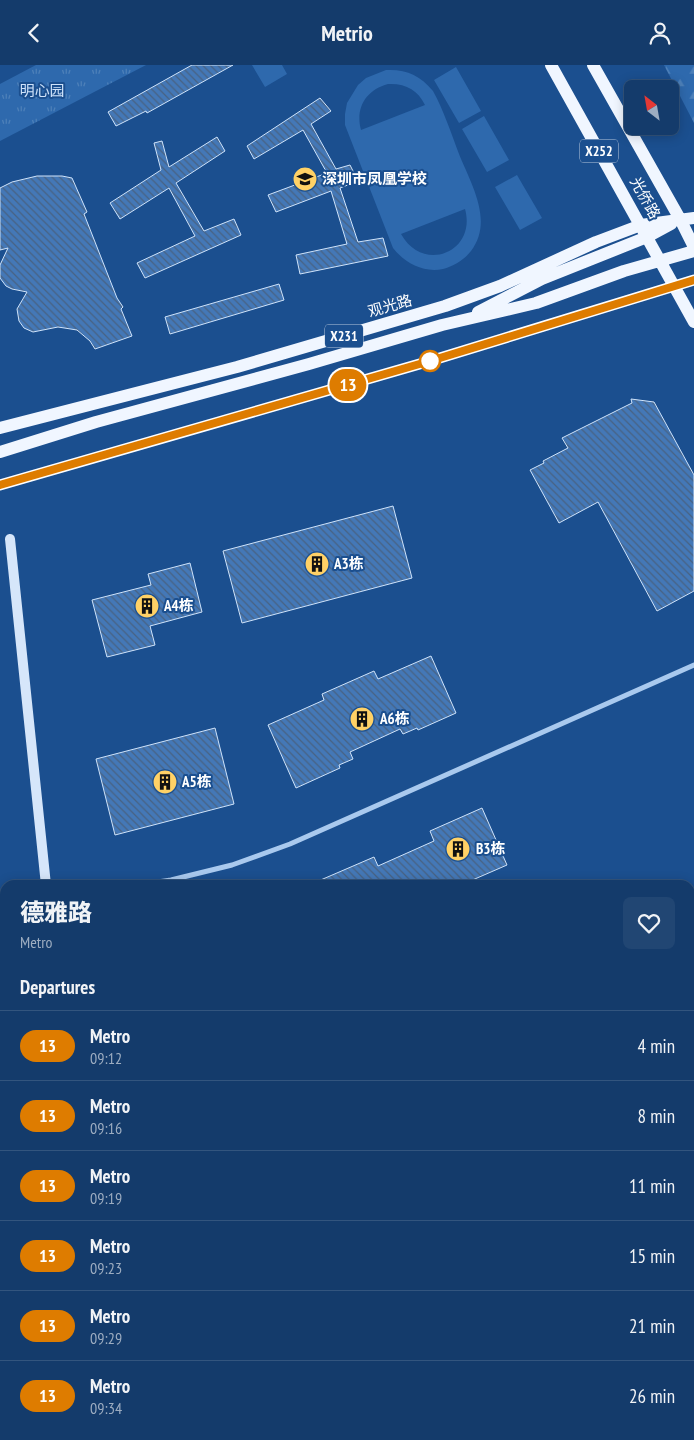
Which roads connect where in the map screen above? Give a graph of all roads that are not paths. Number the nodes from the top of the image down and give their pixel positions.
1 (551, 65) edge
2 (593, 65) edge
3 (694, 218) edge
4 (680, 219) junction
5 (644, 231) junction
6 (694, 247) edge
7 (694, 251) edge
8 (660, 260) junction
9 (463, 321) junction
10 (694, 322) edge
11 (0, 428) edge
12 (0, 452) edge
13 (10, 539) dead end
14 (694, 665) edge
15 (45, 880) edge
16 (171, 880) edge

1 - 5 main road, 光侨路 / X252
2 - 4 main road, 光侨路 / X252
3 - 4 main road, 观光路 / X231
4 - 5 main road, 观光路 / X231
4 - 6 main road, 光侨路 / X252
5 - 8 main road, 光侨路 / X252
5 - 9 main road
5 - 11 main road, 观光路 / X231
7 - 8 main road, X231
8 - 9 main road, X231
8 - 10 main road, 光侨路
9 - 12 main road, X231
13 - 15 street
14 - 16 street

